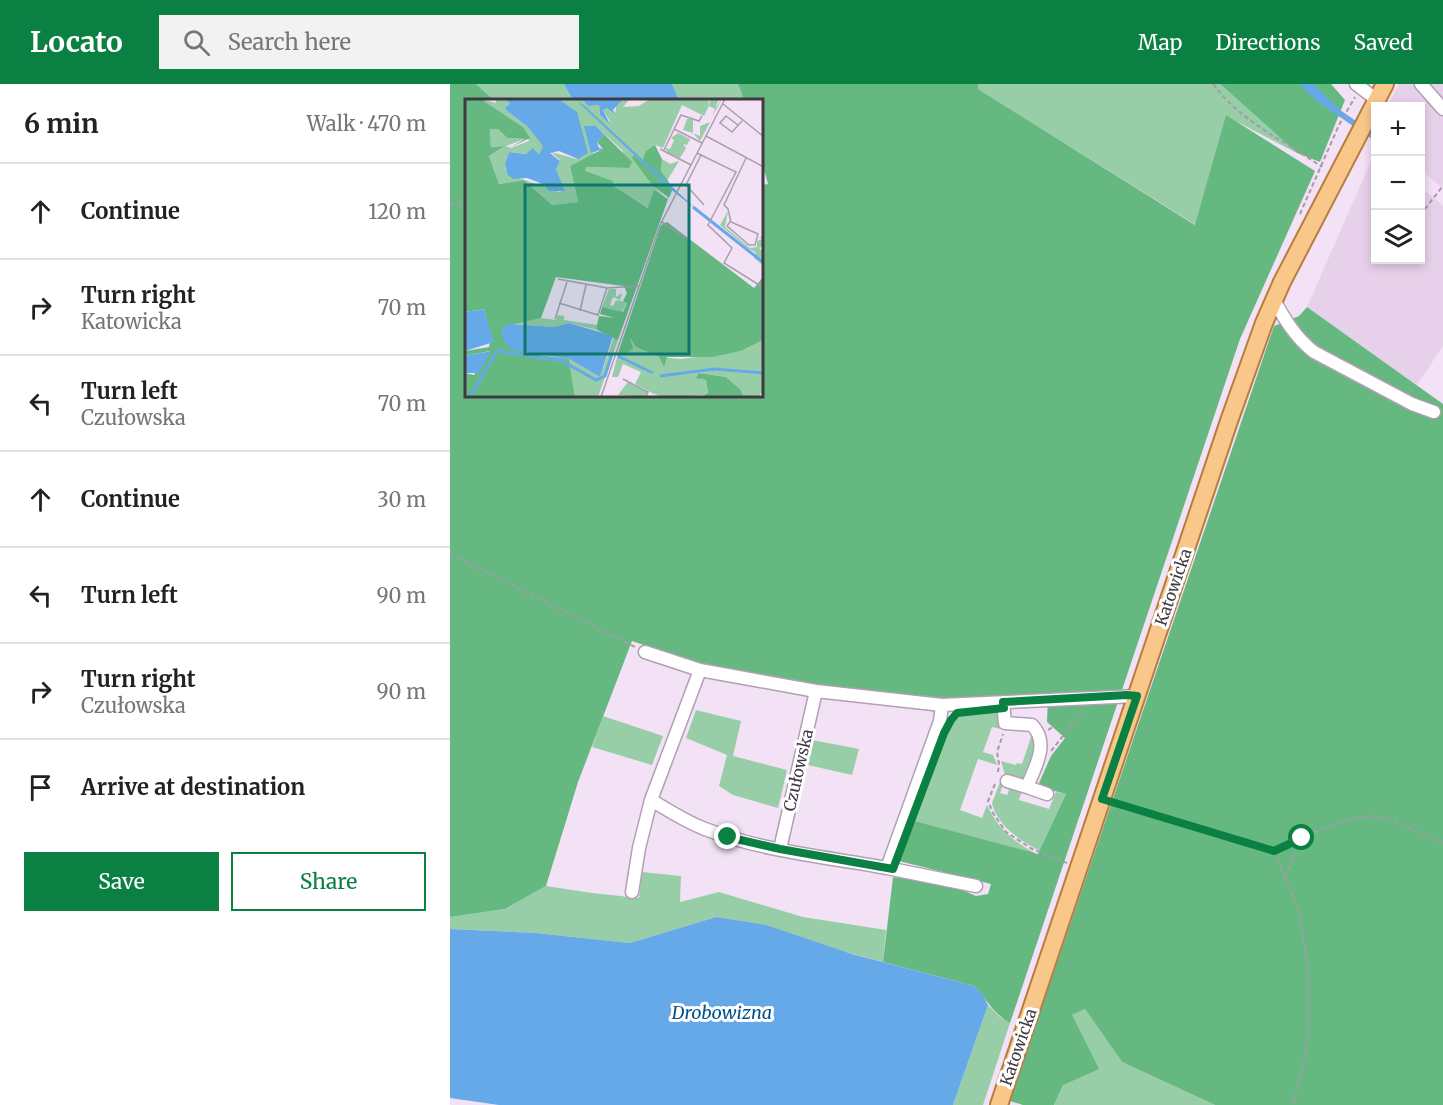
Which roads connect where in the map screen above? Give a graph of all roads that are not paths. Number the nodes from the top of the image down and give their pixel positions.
1 (1356, 84) edge
2 (1385, 84) edge
3 (1421, 84) edge
4 (1376, 102) edge
5 (1371, 104) edge
6 (1443, 108) edge
7 (1371, 111) edge
8 (1274, 300) junction
9 (1434, 412) dead end
10 (645, 652) road end
11 (700, 670) junction
12 (816, 691) junction
13 (1137, 696) junction
14 (1003, 702) junction
15 (942, 705) junction
16 (1000, 779) road end
17 (1027, 787) junction
18 (1047, 794) dead end
19 (651, 800) junction
20 (780, 849) junction
21 (887, 867) junction
22 (976, 886) dead end
23 (632, 892) dead end
24 (999, 1105) edge

1 - 5 street
2 - 4 main road, Katowicka
3 - 6 street
7 - 8 main road, Katowicka
8 - 9 street
8 - 13 main road, Katowicka
10 - 11 street
11 - 12 street
11 - 19 street
12 - 15 street
12 - 20 street, Czułowska
13 - 14 street
13 - 24 main road, Katowicka
14 - 15 street
14 - 17 street
15 - 21 street
16 - 17 street
17 - 18 street
19 - 20 street
19 - 23 street
20 - 21 street
21 - 22 street

